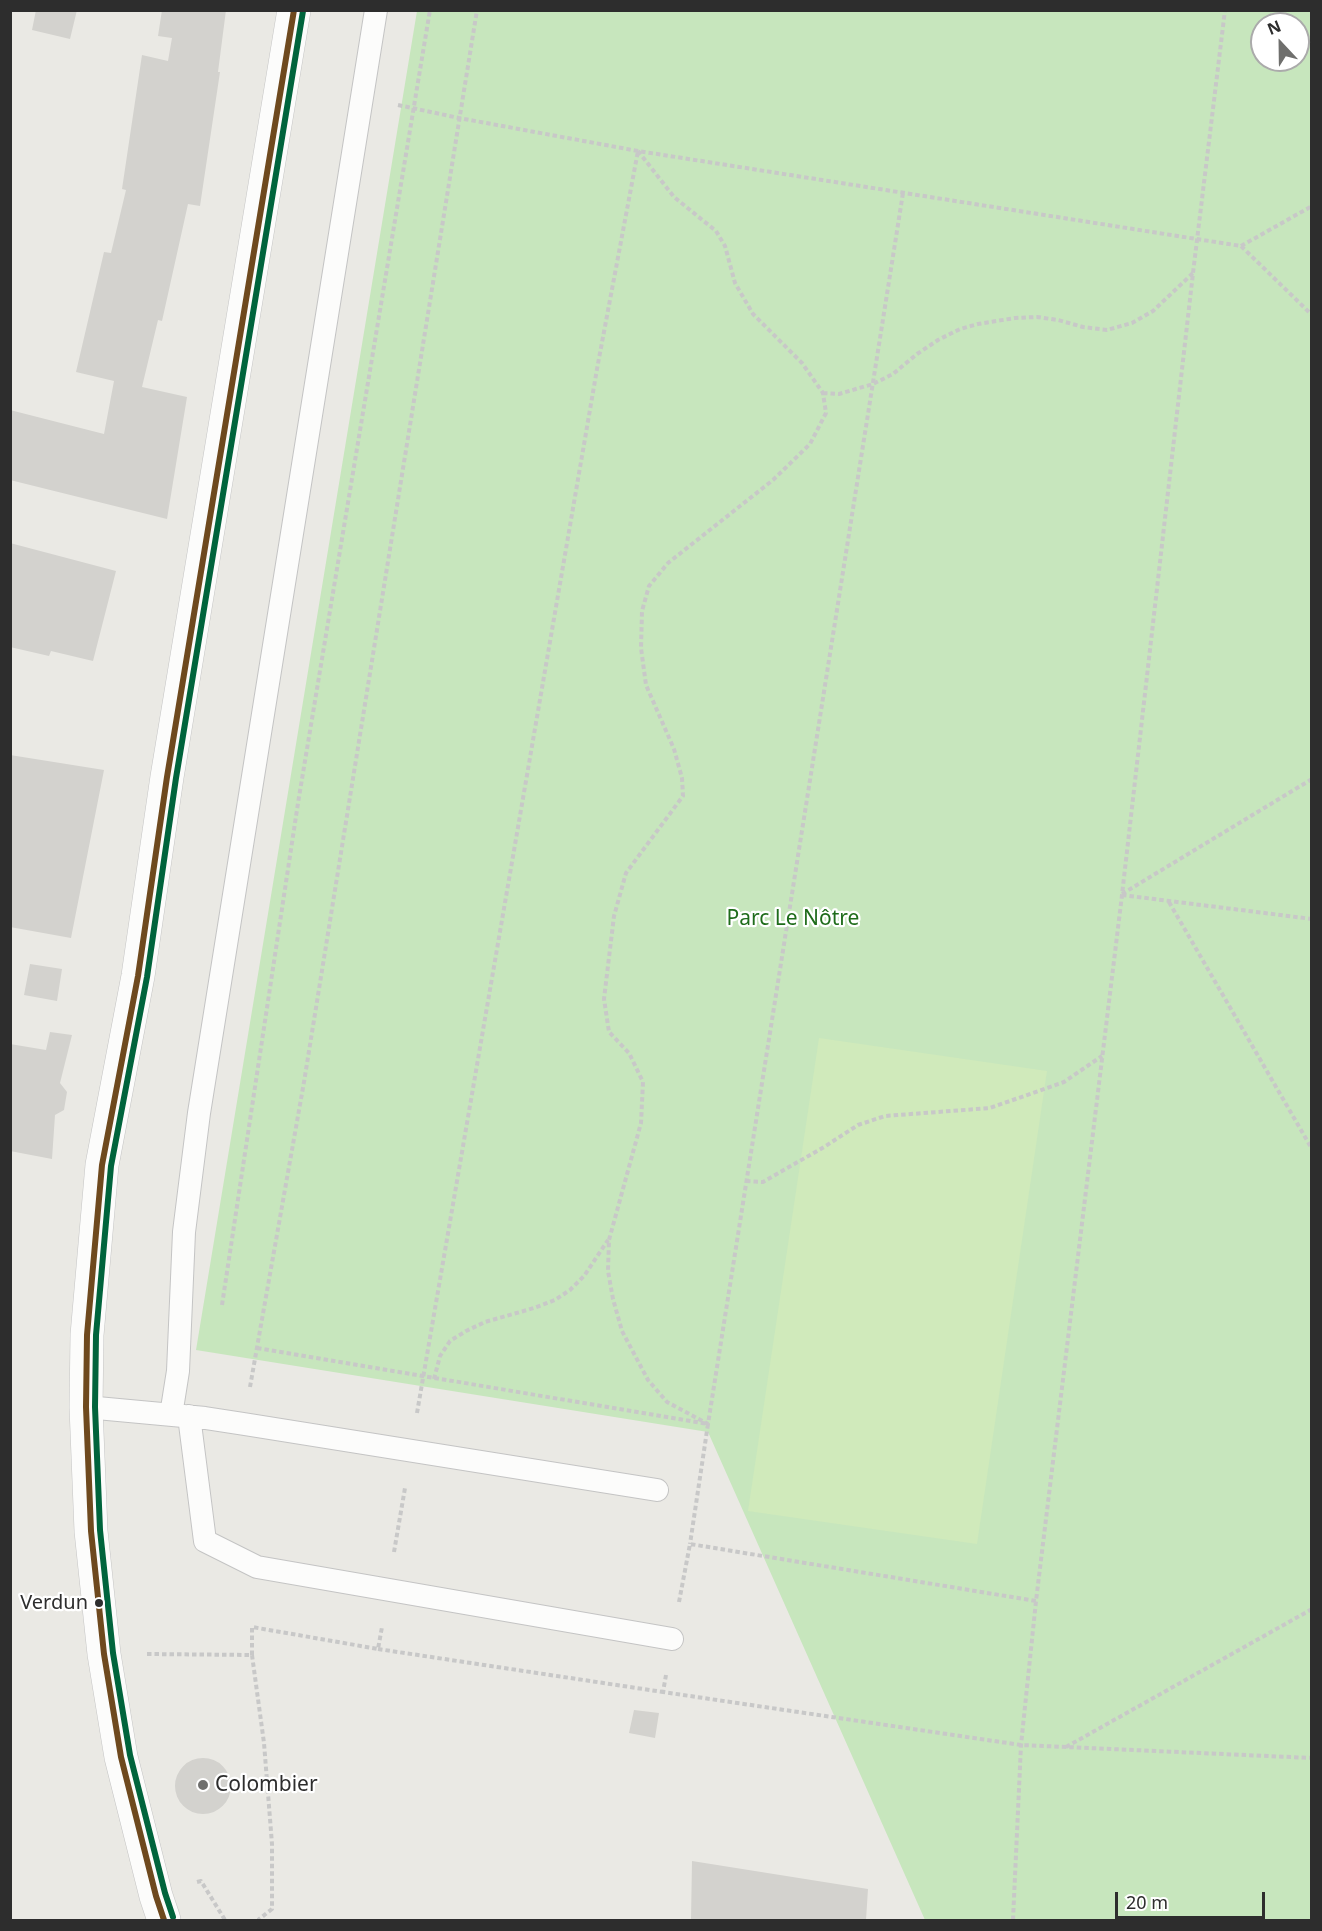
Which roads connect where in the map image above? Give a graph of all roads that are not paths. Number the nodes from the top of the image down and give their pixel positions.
1 (294, 10) edge
2 (376, 10) edge
3 (86, 1407) junction
4 (180, 1416) junction
5 (657, 1490) dead end
6 (672, 1640) road end
7 (164, 1920) edge

1 - 3 main road
2 - 4 lane
3 - 4 lane
3 - 7 main road
4 - 5 lane
4 - 6 lane

